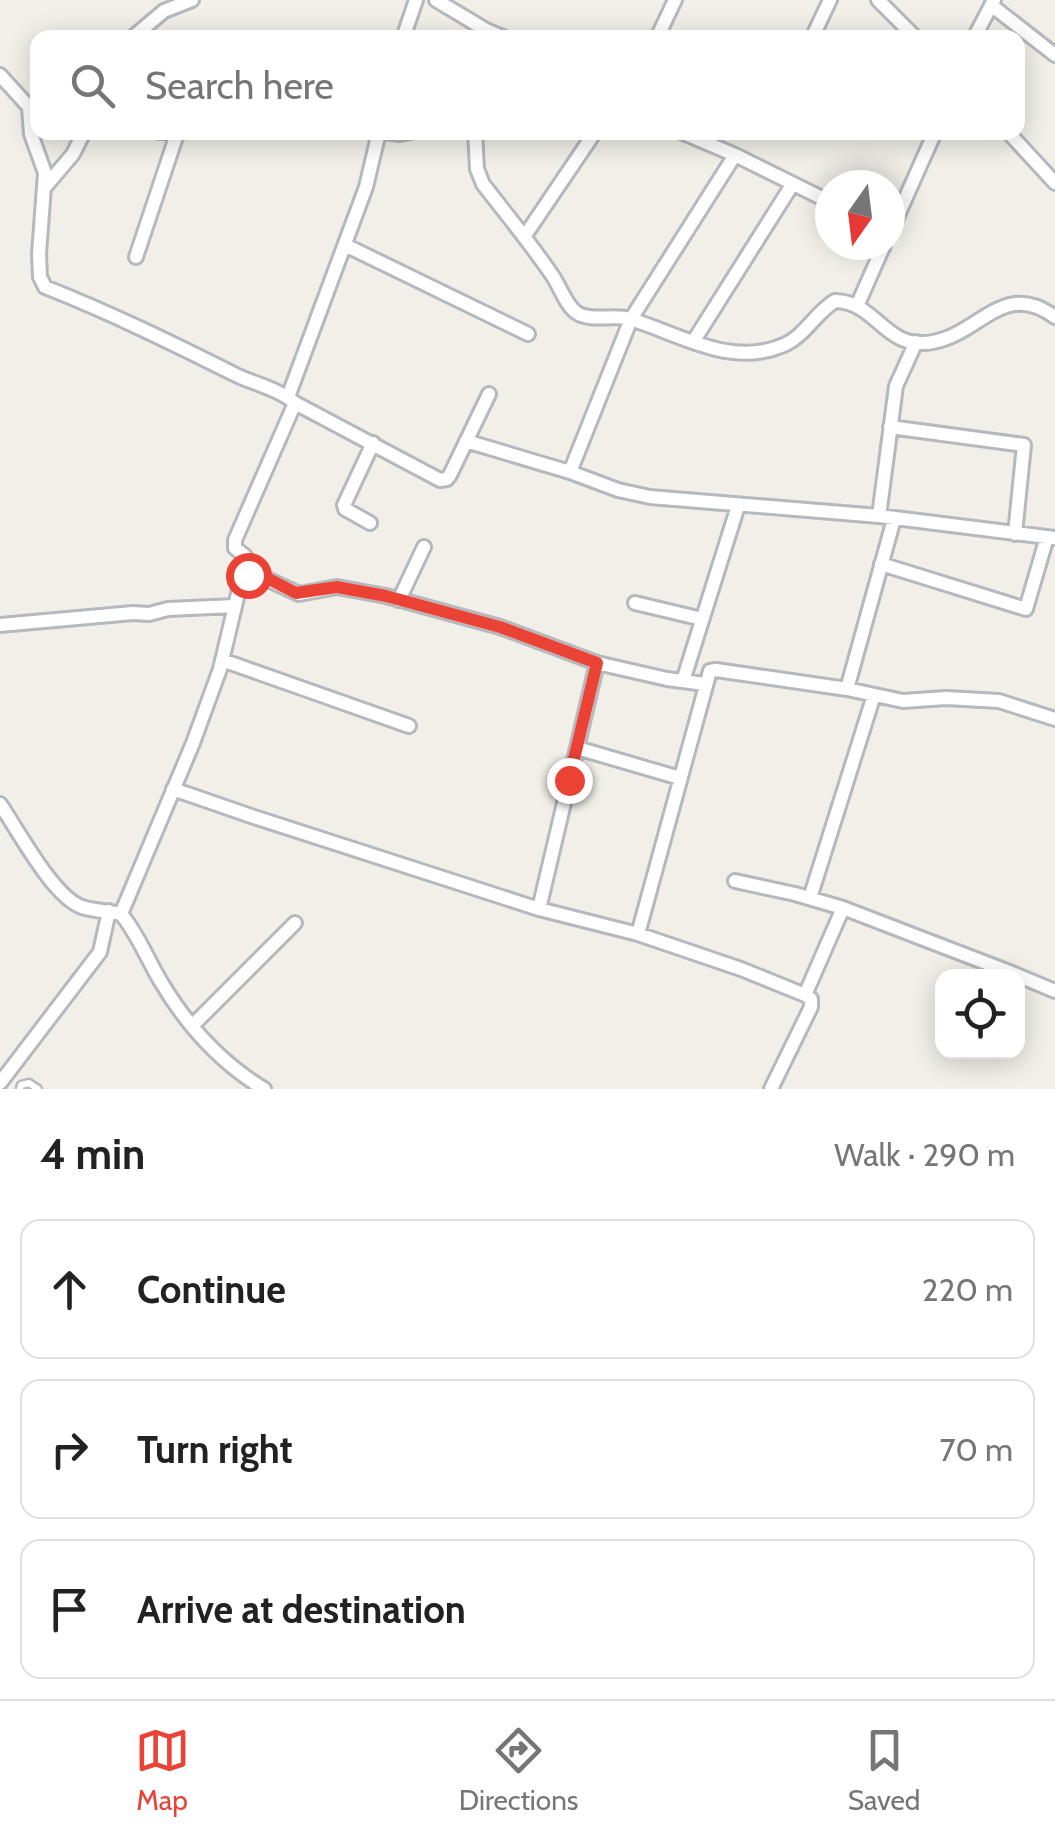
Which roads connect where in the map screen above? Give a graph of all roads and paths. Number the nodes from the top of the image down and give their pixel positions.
1 (192, 0) edge
2 (416, 0) edge
3 (436, 0) edge
4 (674, 0) edge
5 (830, 0) edge
6 (878, 0) edge
7 (992, 2) edge
8 (142, 30) edge
9 (406, 30) edge
10 (486, 30) edge
11 (661, 30) edge
12 (816, 30) edge
13 (908, 30) edge
14 (978, 30) edge
15 (1055, 55) edge
16 (0, 75) edge
17 (30, 120) edge
18 (33, 140) edge
19 (80, 140) edge
20 (178, 140) edge
21 (380, 140) edge
22 (476, 140) edge
23 (590, 140) edge
24 (700, 140) edge
25 (931, 140) edge
26 (1015, 140) edge
27 (735, 155) junction
28 (1055, 183) edge
29 (792, 185) junction
30 (44, 189) junction
31 (815, 195) edge
32 (905, 198) edge
33 (524, 238) junction
34 (344, 245) junction
35 (136, 257) dead end
36 (877, 260) edge
37 (857, 306) junction
38 (1053, 310) edge
39 (631, 319) junction
40 (528, 334) dead end
41 (693, 342) junction
42 (916, 342) junction
43 (489, 394) dead end
44 (292, 400) junction
45 (890, 427) junction
46 (466, 441) junction
47 (373, 443) junction
48 (570, 472) junction
49 (738, 506) junction
50 (879, 516) junction
51 (894, 518) junction
52 (370, 523) dead end
53 (1015, 534) junction
54 (1051, 537) edge
55 (424, 546) dead end
56 (881, 564) junction
57 (240, 581) junction
58 (399, 600) junction
59 (635, 603) dead end
60 (235, 606) junction
61 (702, 620) junction
62 (0, 625) edge
63 (222, 660) junction
64 (597, 663) junction
65 (683, 682) junction
66 (706, 684) junction
67 (847, 690) junction
68 (874, 695) junction
69 (1055, 719) edge
70 (409, 726) dead end
71 (577, 748) junction
72 (680, 778) junction
73 (173, 789) junction
74 (0, 804) edge
75 (736, 881) dead end
76 (810, 898) junction
77 (843, 908) junction
78 (539, 909) junction
79 (115, 912) junction
80 (295, 924) dead end
81 (638, 934) junction
82 (1055, 991) edge
83 (806, 994) junction
84 (192, 1026) junction
85 (0, 1083) edge
86 (20, 1089) edge
87 (38, 1089) edge
88 (264, 1089) edge
89 (771, 1089) edge

1 - 8 street
2 - 9 street
3 - 10 street
4 - 11 street
5 - 12 street
6 - 13 street
7 - 14 street
7 - 15 street
16 - 17 street
18 - 30 street
19 - 30 street
20 - 35 street
21 - 34 street
22 - 33 street
23 - 33 street
24 - 27 street
25 - 32 street
26 - 28 street
27 - 29 street
27 - 39 street
29 - 31 street
29 - 41 street
30 - 44 street
33 - 39 street
34 - 40 street
34 - 44 street
36 - 37 street
37 - 41 street
37 - 42 street
38 - 42 street
39 - 41 street
39 - 48 street
42 - 45 street
43 - 46 street
44 - 47 street
44 - 57 street
45 - 50 street
45 - 53 street
46 - 47 street
46 - 48 street
47 - 52 street
48 - 49 street
49 - 50 street
49 - 61 street
50 - 51 street
51 - 53 street
51 - 56 street
53 - 54 street
54 - 56 street
55 - 58 street
56 - 67 street
57 - 58 street
57 - 60 street
58 - 64 street
59 - 61 street
60 - 62 street
60 - 63 street
61 - 65 street
63 - 70 street
63 - 73 street
64 - 65 street
64 - 71 street
65 - 66 street
66 - 67 street
66 - 72 street
67 - 68 street
68 - 69 street
68 - 76 street
71 - 72 street
71 - 78 street
72 - 81 street
73 - 78 street
73 - 79 street
74 - 79 street
75 - 76 street
76 - 77 street
77 - 82 street
77 - 83 street
78 - 81 street
79 - 84 street
79 - 85 street
80 - 84 street
81 - 83 street
83 - 89 street
84 - 88 street
86 - 87 lane

